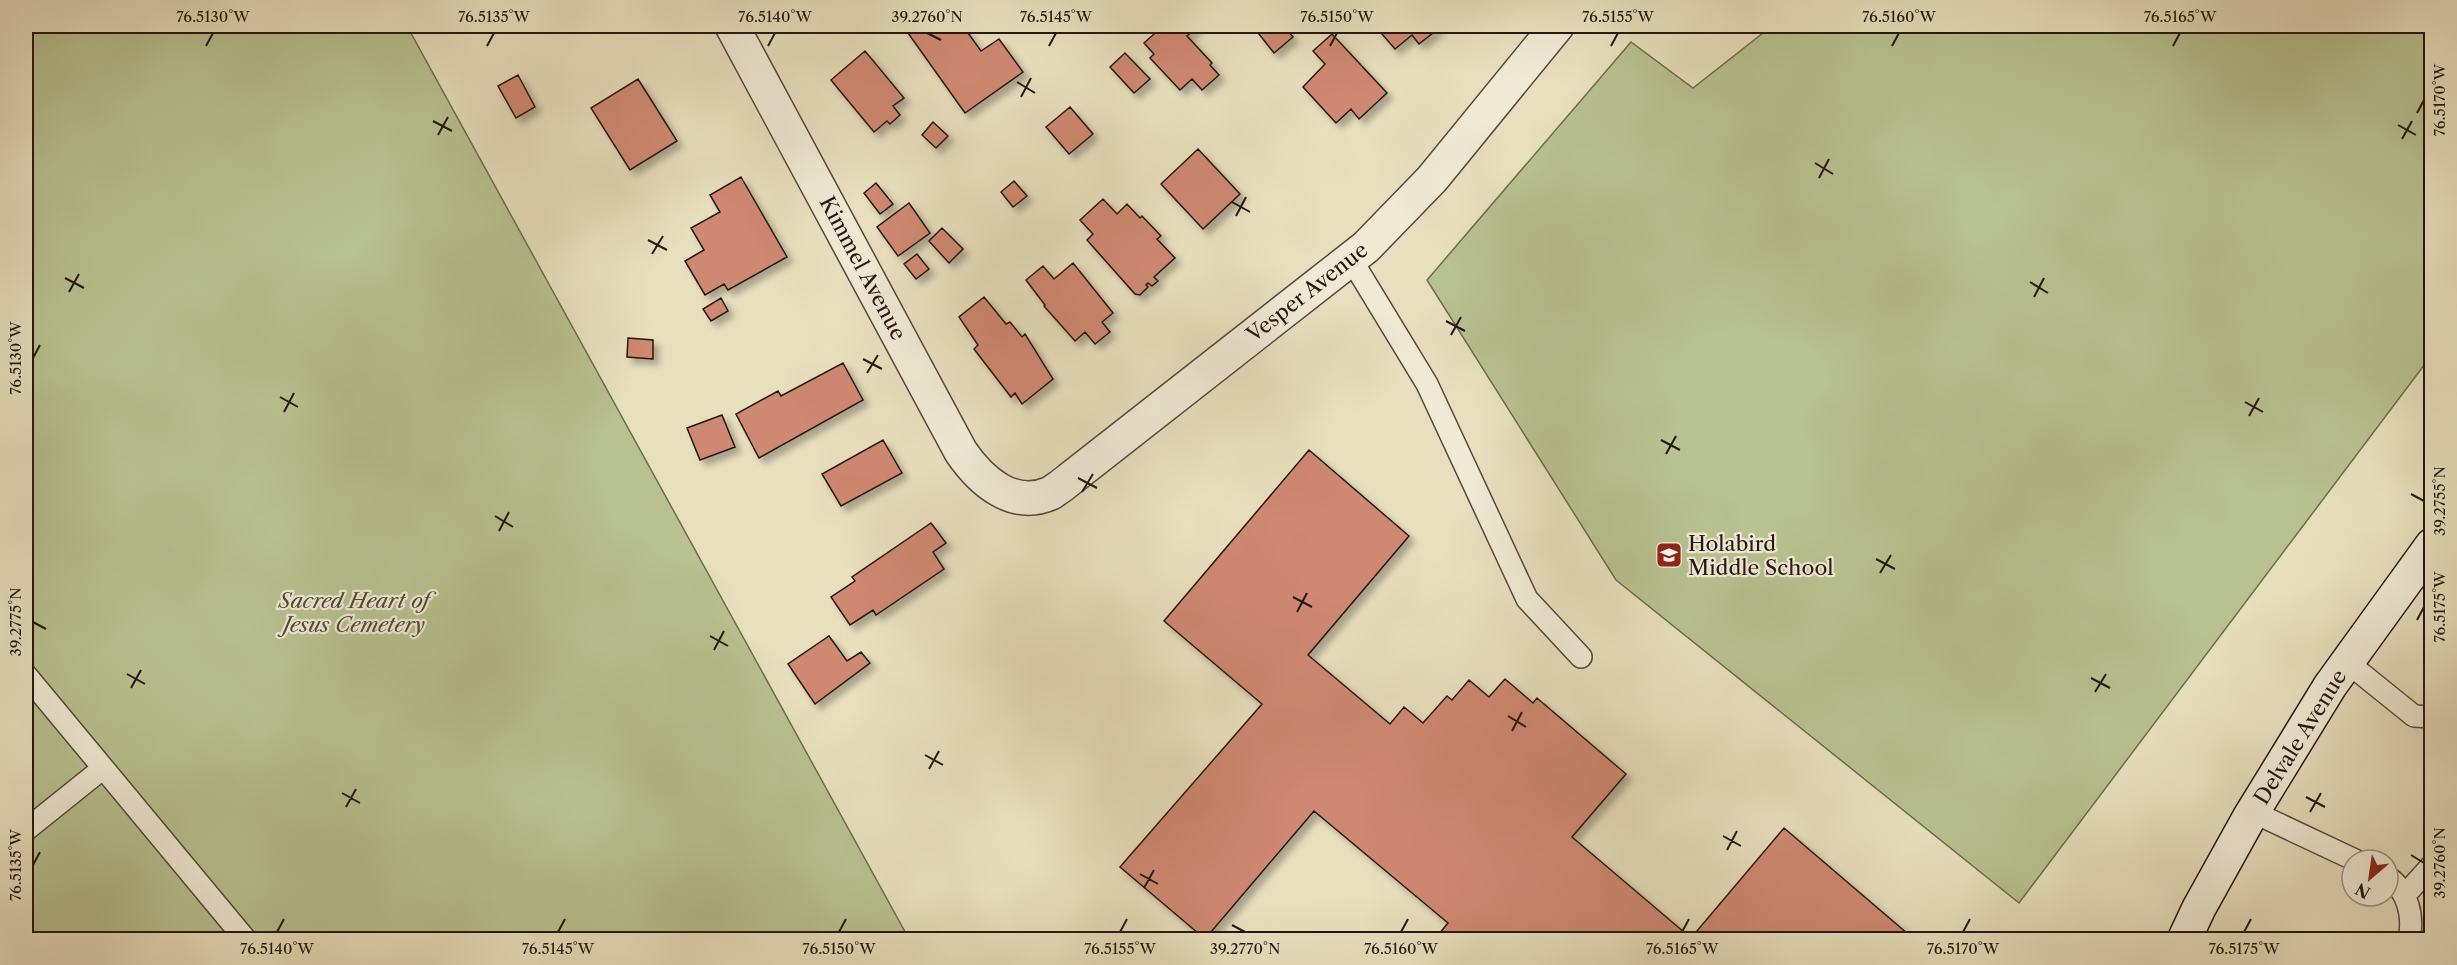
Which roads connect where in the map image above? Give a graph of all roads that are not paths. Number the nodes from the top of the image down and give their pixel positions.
1 (1557, 26) edge
2 (739, 28) edge
3 (1351, 259) junction
4 (1011, 496) joint
5 (2432, 545) edge
6 (1581, 657) dead end
7 (2347, 662) junction
8 (26, 675) edge
9 (2432, 717) edge
10 (102, 769) junction
11 (2253, 812) junction
12 (26, 830) edge
13 (2340, 853) edge
14 (2432, 865) edge
15 (2400, 890) edge
16 (2405, 895) junction
17 (246, 939) edge
18 (2184, 939) edge
19 (2409, 939) edge

1 - 3 street, Vesper Avenue
2 - 4 street, Kimmel Avenue
3 - 4 street, Vesper Avenue
3 - 6 lane
5 - 7 street, Delvale Avenue
7 - 9 lane
7 - 11 street, Delvale Avenue
8 - 10 lane
10 - 12 lane
10 - 17 lane
11 - 13 lane
11 - 18 street, Delvale Avenue
14 - 16 lane
15 - 16 lane
16 - 19 lane

